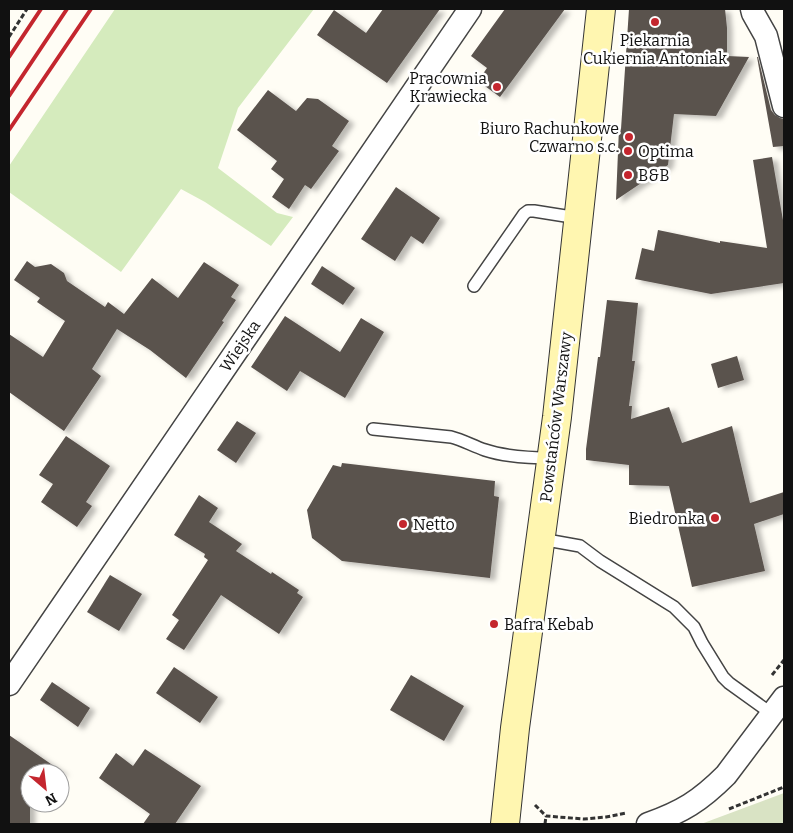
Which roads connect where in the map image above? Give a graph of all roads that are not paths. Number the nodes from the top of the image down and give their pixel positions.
1 (470, 9) edge
2 (601, 9) edge
3 (752, 9) edge
4 (784, 106) edge
5 (578, 218) junction
6 (474, 286) dead end
7 (373, 429) dead end
8 (552, 458) junction
9 (541, 539) junction
10 (9, 684) edge
11 (778, 706) edge
12 (505, 824) edge
13 (648, 824) edge

1 - 10 street, Wiejska
2 - 5 street, Powstańców Warszawy
3 - 4 street
5 - 6 lane
5 - 8 street, Powstańców Warszawy
7 - 8 lane
8 - 9 street, Powstańców Warszawy
9 - 11 lane
9 - 12 street, Powstańców Warszawy
11 - 13 street

